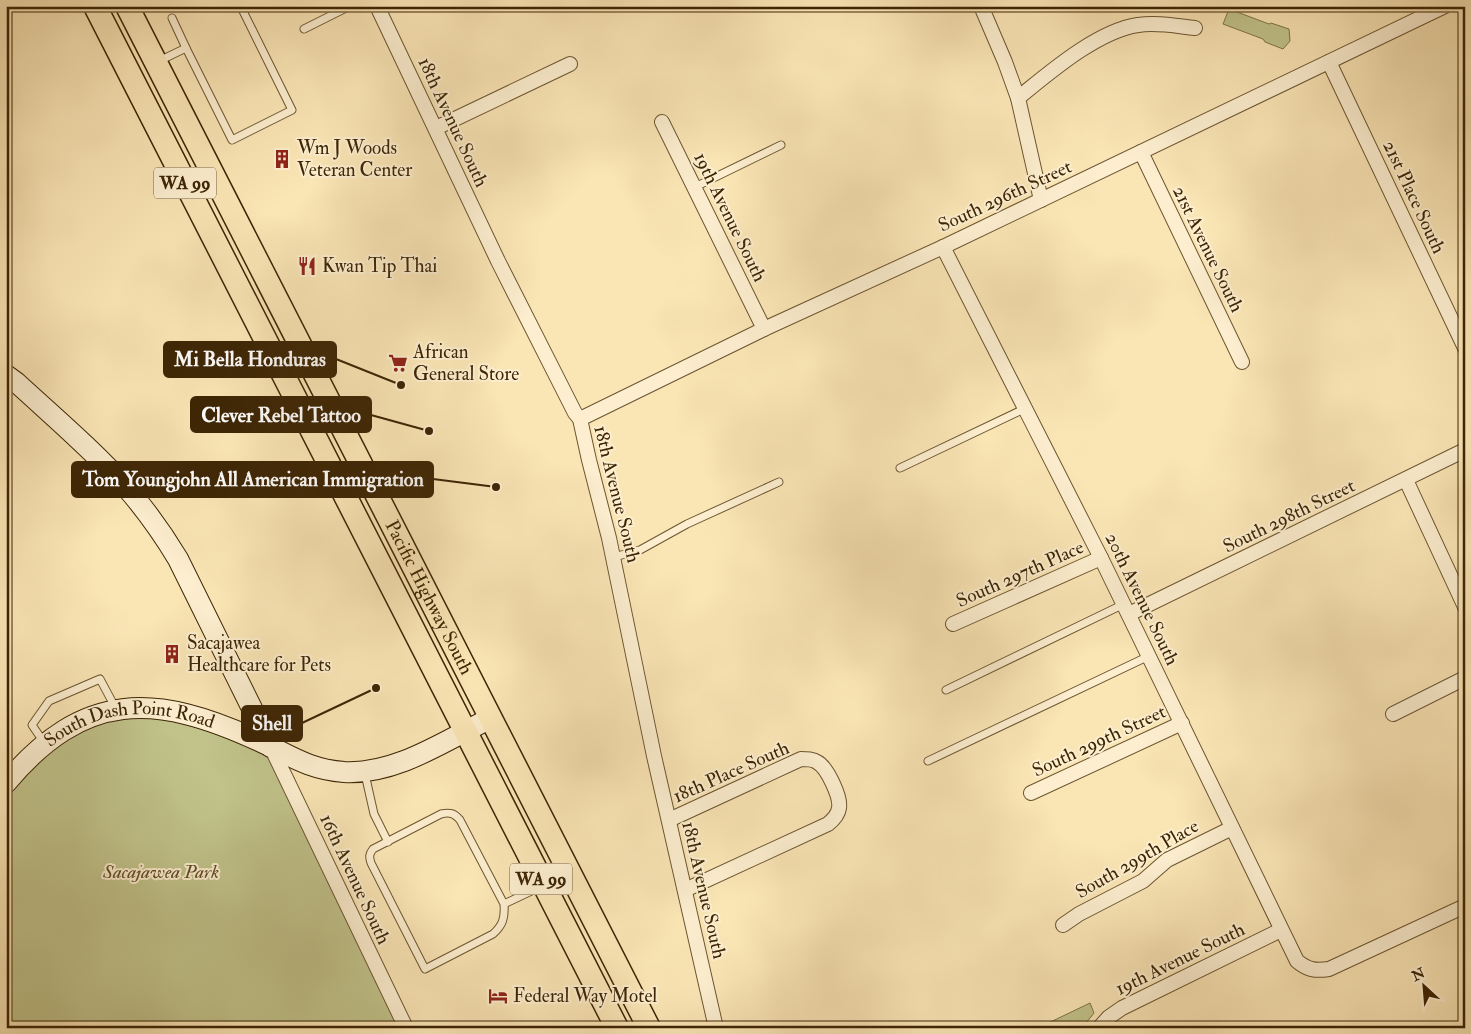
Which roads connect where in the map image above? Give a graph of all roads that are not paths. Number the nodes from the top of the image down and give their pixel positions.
1 (95, 6) edge
2 (112, 6) edge
3 (127, 6) edge
4 (350, 6) edge
5 (377, 6) edge
6 (981, 6) edge
7 (1445, 6) edge
8 (242, 9) dead end
9 (172, 18) dead end
10 (1195, 28) dead end
11 (304, 29) dead end
12 (186, 48) junction
13 (1329, 62) junction
14 (156, 63) junction
15 (570, 64) dead end
16 (1018, 98) junction
17 (662, 122) dead end
18 (436, 128) junction
19 (781, 145) dead end
20 (1141, 152) junction
21 (203, 154) junction
22 (694, 188) junction
23 (1041, 200) junction
24 (943, 246) junction
25 (764, 329) junction
26 (1465, 348) edge
27 (1242, 362) dead end
28 (6, 376) edge
29 (1026, 408) junction
30 (580, 419) junction
31 (1465, 450) edge
32 (900, 468) dead end
33 (1406, 480) junction
34 (779, 482) dead end
35 (614, 557) junction
36 (1101, 558) junction
37 (1465, 607) edge
38 (1126, 609) junction
39 (953, 624) dead end
40 (1149, 656) junction
41 (1465, 678) edge
42 (946, 690) dead end
43 (116, 709) junction
44 (1393, 714) dead end
45 (491, 718) junction
46 (1182, 723) junction
47 (465, 731) junction
48 (45, 744) junction
49 (271, 747) junction
50 (928, 761) dead end
51 (364, 771) junction
52 (6, 783) edge
53 (1031, 793) dead end
54 (669, 820) junction
55 (1232, 828) junction
56 (388, 842) junction
57 (544, 885) junction
58 (685, 890) junction
59 (504, 904) junction
60 (1465, 906) edge
61 (1064, 926) dead end
62 (1281, 930) junction
63 (618, 1026) edge
64 (406, 1028) edge
65 (649, 1028) edge
66 (716, 1028) edge
67 (1099, 1028) edge

1 - 47 main road, Pacific Highway South / WA 99
2 - 21 main road
3 - 14 main road, Pacific Highway South / WA 99
4 - 11 lane
5 - 18 street, 18th Avenue South
6 - 16 street
7 - 13 street, South 296th Street
8 - 12 lane
9 - 12 lane
10 - 16 street
12 - 14 lane
13 - 20 street, South 296th Street
13 - 26 street, 21st Place South
14 - 21 main road, Pacific Highway South / WA 99
15 - 18 street
16 - 23 street
17 - 22 street, 19th Avenue South
18 - 30 street, 18th Avenue South
19 - 22 lane
20 - 23 street, South 296th Street
20 - 27 street, 21st Avenue South
21 - 45 main road, Pacific Highway South / WA 99
22 - 25 street, 19th Avenue South
23 - 24 street, South 296th Street
24 - 25 street, South 296th Street
24 - 29 street, 20th Avenue South
25 - 30 street, South 296th Street
28 - 49 main road
29 - 32 lane
29 - 36 street, 20th Avenue South
30 - 35 street, 18th Avenue South
31 - 33 street, South 298th Street
33 - 37 street
33 - 38 street, South 298th Street
34 - 35 lane
35 - 54 street, 18th Avenue South
36 - 38 street, 20th Avenue South
36 - 39 street, South 297th Place
38 - 40 street, 20th Avenue South
38 - 42 lane
40 - 46 street, 20th Avenue South
40 - 50 lane
41 - 44 street
43 - 48 main road, South Dash Point Road
43 - 48 lane
43 - 49 main road, South Dash Point Road
45 - 47 main road, South Dash Point Road
45 - 65 main road, Pacific Highway South / WA 99
46 - 53 street, South 299th Street
46 - 55 street, 20th Avenue South
47 - 51 main road, South Dash Point Road
47 - 57 main road, Pacific Highway South / WA 99
48 - 52 main road, South Dash Point Road
49 - 51 main road, South Dash Point Road
49 - 64 street, 16th Avenue South
51 - 56 lane
54 - 58 street, 18th Avenue South
54 - 58 street, 18th Place South
55 - 61 street, South 299th Place
55 - 62 street, 20th Avenue South
56 - 59 lane
56 - 59 lane
57 - 59 lane
57 - 63 main road, Pacific Highway South / WA 99
58 - 66 street, 18th Avenue South
60 - 62 street, 20th Avenue South
62 - 67 street, 19th Avenue South

